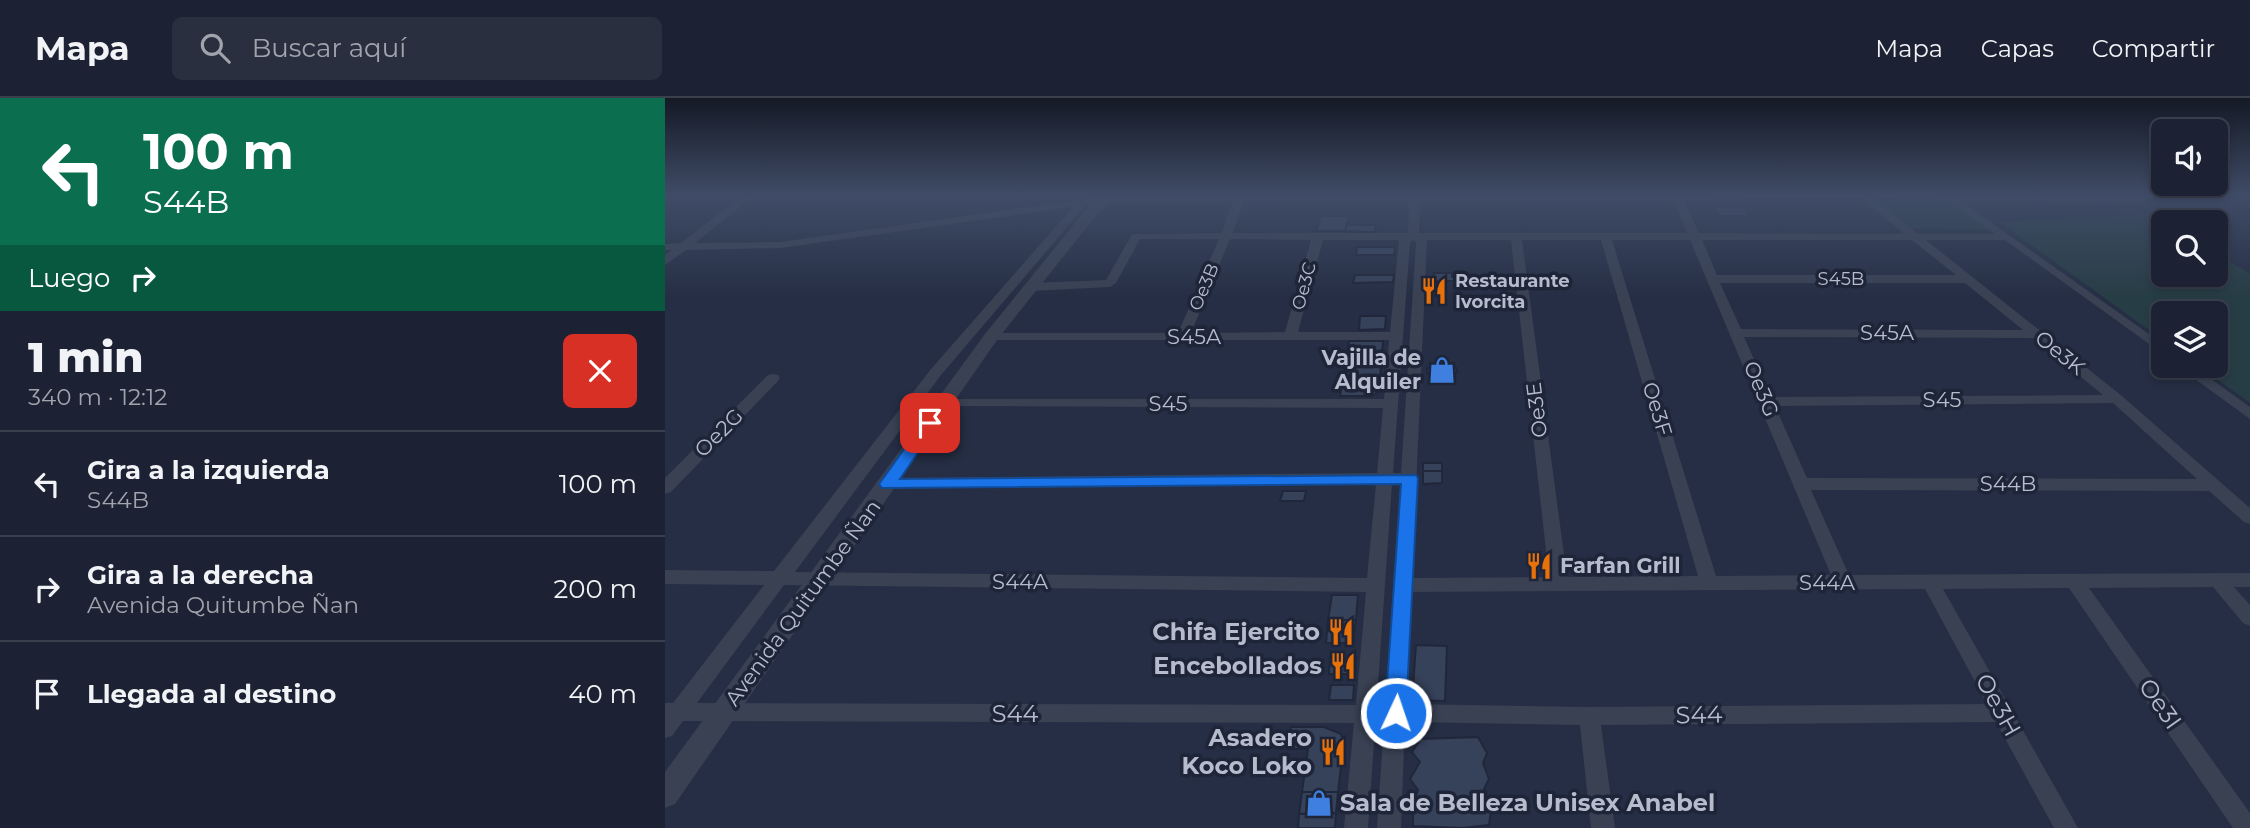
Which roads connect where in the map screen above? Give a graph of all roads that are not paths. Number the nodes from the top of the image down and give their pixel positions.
1 (705, 229) edge
2 (852, 229) edge
3 (1068, 229) edge
4 (1073, 229) edge
5 (1228, 229) edge
6 (1413, 229) edge
7 (1692, 229) edge
8 (1906, 229) edge
9 (1995, 229) edge
10 (1695, 235) junction
11 (1914, 235) junction
12 (1226, 236) junction
13 (1318, 236) junction
14 (1413, 236) junction
15 (1516, 236) junction
16 (1605, 236) junction
17 (2007, 237) junction
18 (665, 239) edge
19 (687, 243) junction
20 (665, 247) edge
21 (665, 261) edge
22 (1714, 279) junction
23 (1969, 279) junction
24 (1030, 287) junction
25 (1737, 333) junction
26 (2036, 334) junction
27 (1398, 336) junction
28 (991, 337) junction
29 (1183, 337) junction
30 (1290, 337) junction
31 (2151, 341) edge
32 (773, 378) dead end
33 (2200, 378) edge
34 (2117, 399) junction
35 (1766, 402) junction
36 (945, 403) junction
37 (1392, 404) junction
38 (2250, 414) edge
39 (1410, 478) junction
40 (1384, 479) junction
41 (888, 484) junction
42 (1801, 484) junction
43 (2216, 485) junction
44 (665, 488) edge
45 (2250, 518) edge
46 (665, 577) edge
47 (777, 580) junction
48 (2217, 580) junction
49 (2250, 580) edge
50 (819, 581) junction
51 (2074, 581) junction
52 (1843, 582) junction
53 (1930, 582) junction
54 (1709, 583) junction
55 (1559, 584) junction
56 (1375, 585) junction
57 (1403, 585) junction
58 (2250, 618) edge
59 (1396, 713) junction
60 (2002, 713) junction
61 (723, 714) junction
62 (1365, 714) junction
63 (1589, 716) junction
64 (669, 718) edge
65 (665, 795) edge
66 (1356, 828) edge
67 (1389, 828) edge
68 (1603, 828) edge
69 (2066, 828) edge
70 (2247, 828) edge

1 - 19 street
2 - 19 street
3 - 47 street
4 - 24 street, Avenida Quitumbe Ñan
5 - 12 street, Oe3B
6 - 14 street
7 - 10 street, Oe3G
8 - 11 street, Oe3K
9 - 17 street
10 - 11 street
10 - 16 street
10 - 22 street, Oe3G
11 - 17 street
11 - 23 street, Oe3K
12 - 13 street
12 - 24 street
12 - 29 street, Oe3B
13 - 14 street
13 - 30 street, Oe3C
14 - 15 street
14 - 27 street
14 - 39 street
15 - 16 street
15 - 55 street, Oe3E
16 - 54 street, Oe3F
17 - 31 street
18 - 19 street
19 - 20 street
19 - 21 street
22 - 23 street, S45B
22 - 25 street, Oe3G
23 - 26 street, Oe3K
24 - 28 street, Avenida Quitumbe Ñan
25 - 26 street, S45A
25 - 35 street, Oe3G
26 - 34 street, Oe3K
27 - 30 street, S45A
27 - 37 street
28 - 29 street, S45A
28 - 36 street, Avenida Quitumbe Ñan
29 - 30 street, S45A
32 - 44 street, Oe2G
33 - 38 street
34 - 35 street, S45
34 - 43 street, Oe3K
35 - 42 street, Oe3G
36 - 37 street, S45
36 - 41 street, Avenida Quitumbe Ñan
37 - 40 street
39 - 40 street
39 - 57 street
40 - 41 street
40 - 56 street
41 - 50 street, Avenida Quitumbe Ñan
42 - 43 street, S44B
42 - 52 street, Oe3G
43 - 45 street, Oe3K
46 - 47 street, S44A
47 - 50 street, S44A
47 - 64 street
48 - 49 street, S44A
48 - 51 street, S44A
48 - 58 street
50 - 56 street, S44A
50 - 61 street, Avenida Quitumbe Ñan
51 - 53 street, S44A
51 - 70 street, Oe3I
52 - 53 street, S44A
52 - 54 street, S44A
53 - 60 street, Oe3H
54 - 55 street, S44A
55 - 57 street, S44A
56 - 62 street
57 - 59 street
59 - 63 street, S44
59 - 67 street
60 - 63 street, S44
60 - 69 street, Oe3H
61 - 62 street, S44
61 - 64 street, S44
61 - 65 street, Avenida Quitumbe Ñan
62 - 66 street
63 - 68 street

